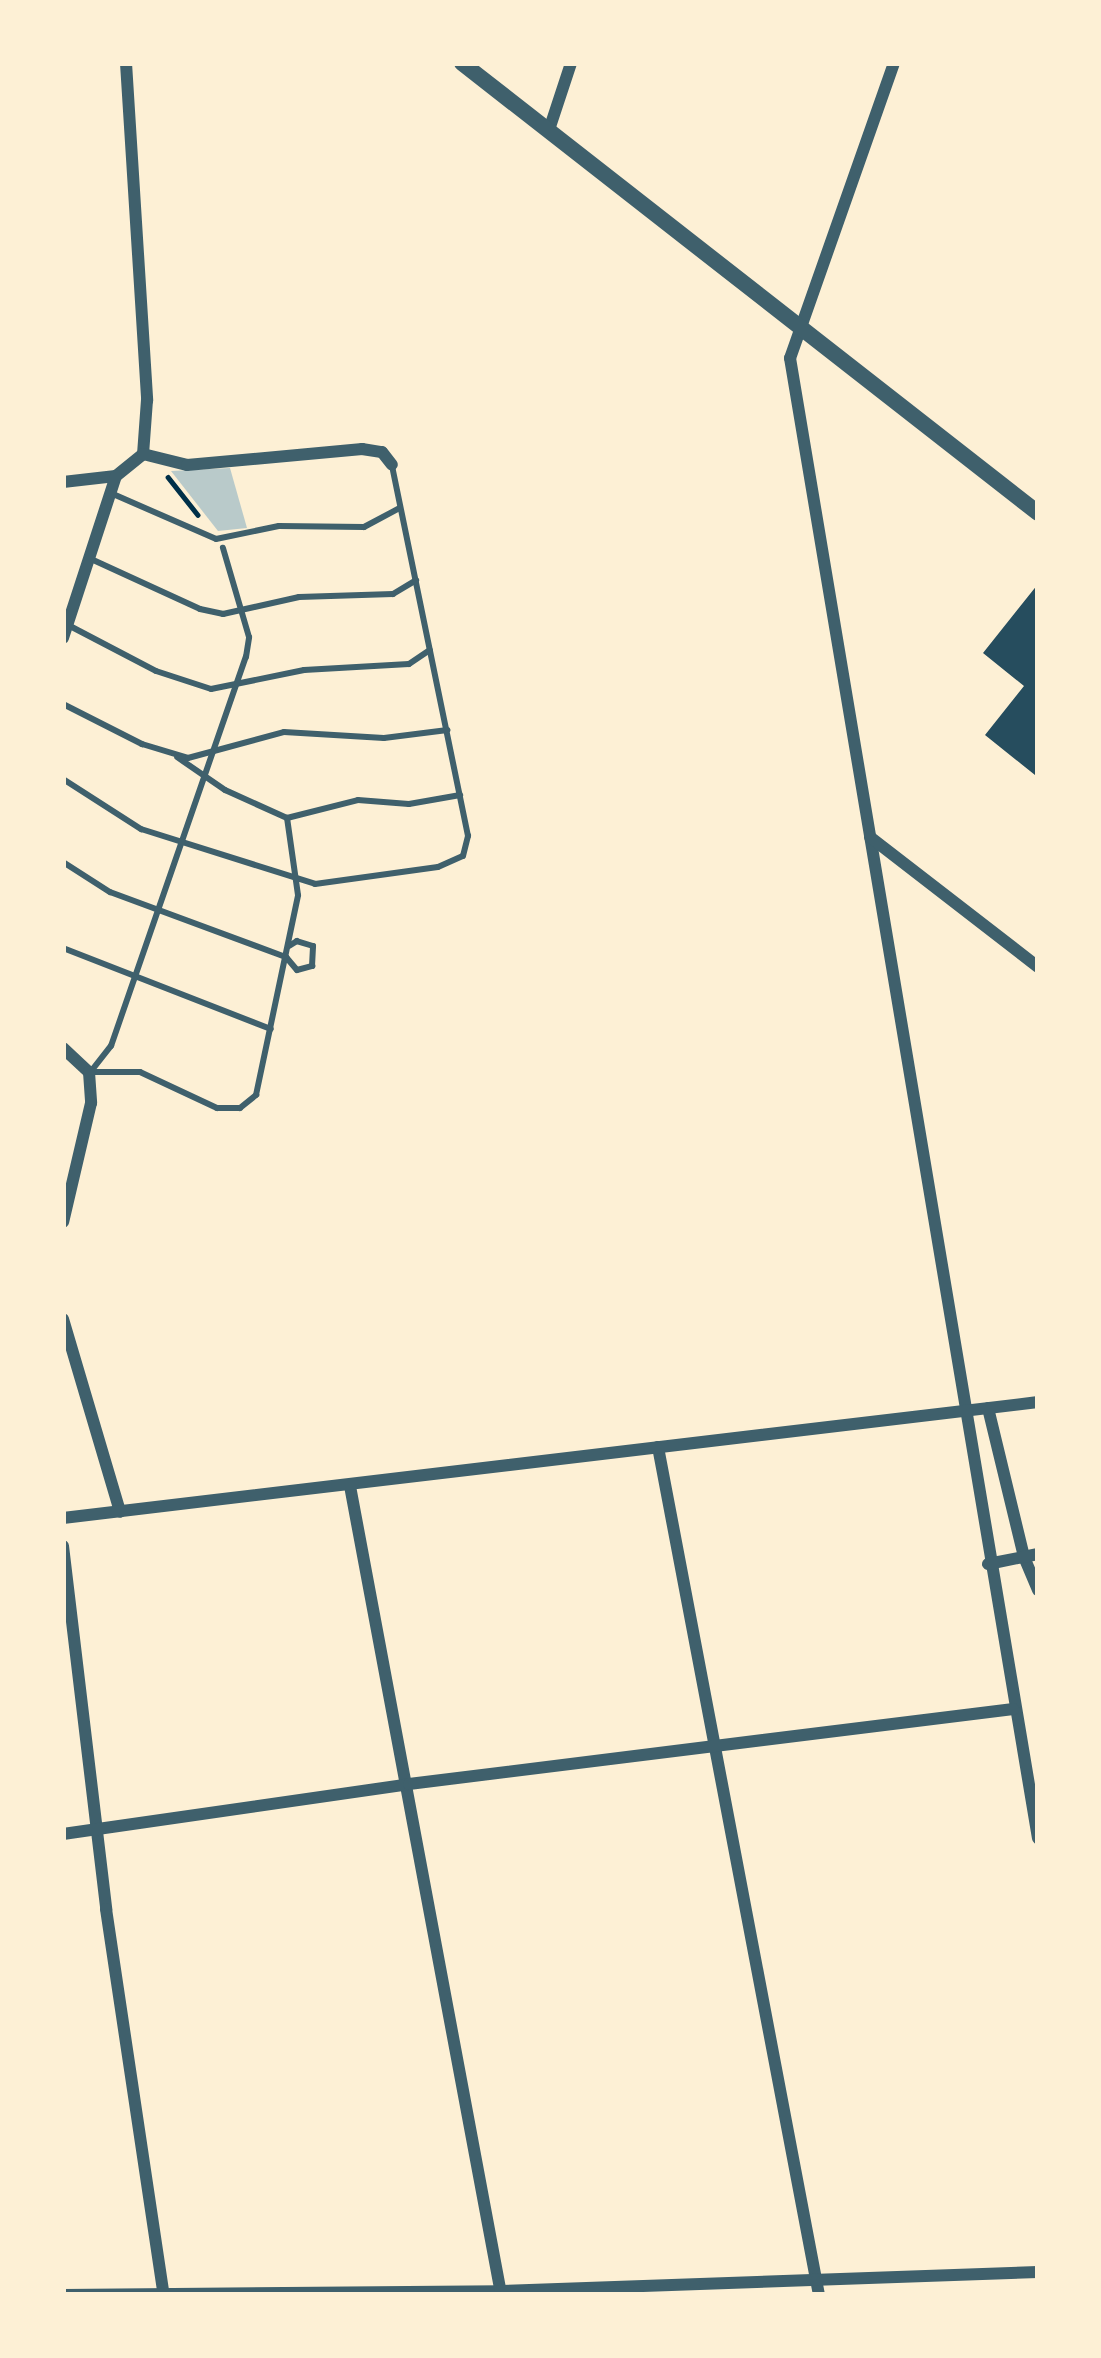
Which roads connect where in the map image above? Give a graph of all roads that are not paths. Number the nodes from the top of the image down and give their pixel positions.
1 (127, 63) edge
2 (462, 63) edge
3 (571, 63) edge
4 (894, 63) edge
5 (549, 130) junction
6 (802, 329) junction
7 (143, 454) junction
8 (392, 465) joint
9 (116, 476) junction
10 (63, 482) edge
11 (113, 494) junction
12 (400, 506) junction
13 (1038, 512) edge
14 (223, 548) dead end
15 (91, 559) junction
16 (416, 580) junction
17 (243, 611) junction
18 (65, 632) edge
19 (430, 650) junction
20 (235, 688) junction
21 (63, 704) edge
22 (447, 730) junction
23 (212, 754) junction
24 (177, 757) junction
25 (204, 775) junction
26 (63, 779) edge
27 (460, 794) junction
28 (287, 818) junction
29 (870, 837) junction
30 (183, 845) junction
31 (63, 862) edge
32 (297, 879) junction
33 (160, 909) junction
34 (288, 947) junction
35 (63, 948) edge
36 (286, 957) junction
37 (1038, 967) edge
38 (136, 978) junction
39 (272, 1029) junction
40 (63, 1048) edge
41 (89, 1072) junction
42 (63, 1222) edge
43 (63, 1319) edge
44 (1038, 1402) edge
45 (988, 1408) junction
46 (966, 1410) junction
47 (658, 1447) junction
48 (350, 1486) junction
49 (120, 1511) junction
50 (63, 1518) edge
51 (63, 1546) edge
52 (1031, 1556) edge
53 (988, 1564) junction
54 (1038, 1590) edge
55 (1013, 1709) junction
56 (713, 1749) junction
57 (409, 1784) junction
58 (100, 1826) junction
59 (63, 1834) edge
60 (1038, 1838) edge
61 (1038, 2272) edge
62 (818, 2280) junction
63 (500, 2293) edge
64 (164, 2294) edge
65 (63, 2295) edge
66 (819, 2295) edge

1 - 7 street
2 - 5 street
3 - 5 street
4 - 6 street
5 - 6 street
6 - 13 street
6 - 29 street
7 - 8 street
7 - 9 street
8 - 12 lane
9 - 10 street
9 - 11 street
11 - 12 lane
11 - 15 street
12 - 16 lane
14 - 17 lane
15 - 17 lane
15 - 18 street
16 - 17 lane
16 - 19 lane
17 - 20 lane
18 - 20 lane
19 - 20 lane
19 - 22 lane
20 - 23 lane
21 - 24 lane
22 - 23 lane
22 - 27 lane
23 - 24 lane
23 - 25 lane
24 - 25 lane
25 - 28 lane
25 - 30 lane
26 - 30 lane
27 - 28 lane
27 - 32 lane
28 - 32 lane
29 - 37 street
29 - 46 street
30 - 32 lane
30 - 33 lane
31 - 33 lane
32 - 34 lane
33 - 36 lane
33 - 38 lane
34 - 36 lane
34 - 36 lane
35 - 38 lane
36 - 39 lane
38 - 39 lane
38 - 41 lane
39 - 41 lane
40 - 41 street
41 - 42 street
43 - 49 street
44 - 45 street
45 - 46 street
45 - 52 street
46 - 47 street
46 - 53 street
47 - 48 street
47 - 56 street
48 - 49 street
48 - 57 street
49 - 50 street
51 - 58 street
52 - 53 street
52 - 54 street
53 - 55 street
55 - 56 street
55 - 60 street
56 - 57 street
56 - 62 street
57 - 58 street
57 - 63 street
58 - 59 street
58 - 64 street
61 - 62 street
62 - 63 street
62 - 66 street
63 - 64 street
64 - 65 street

